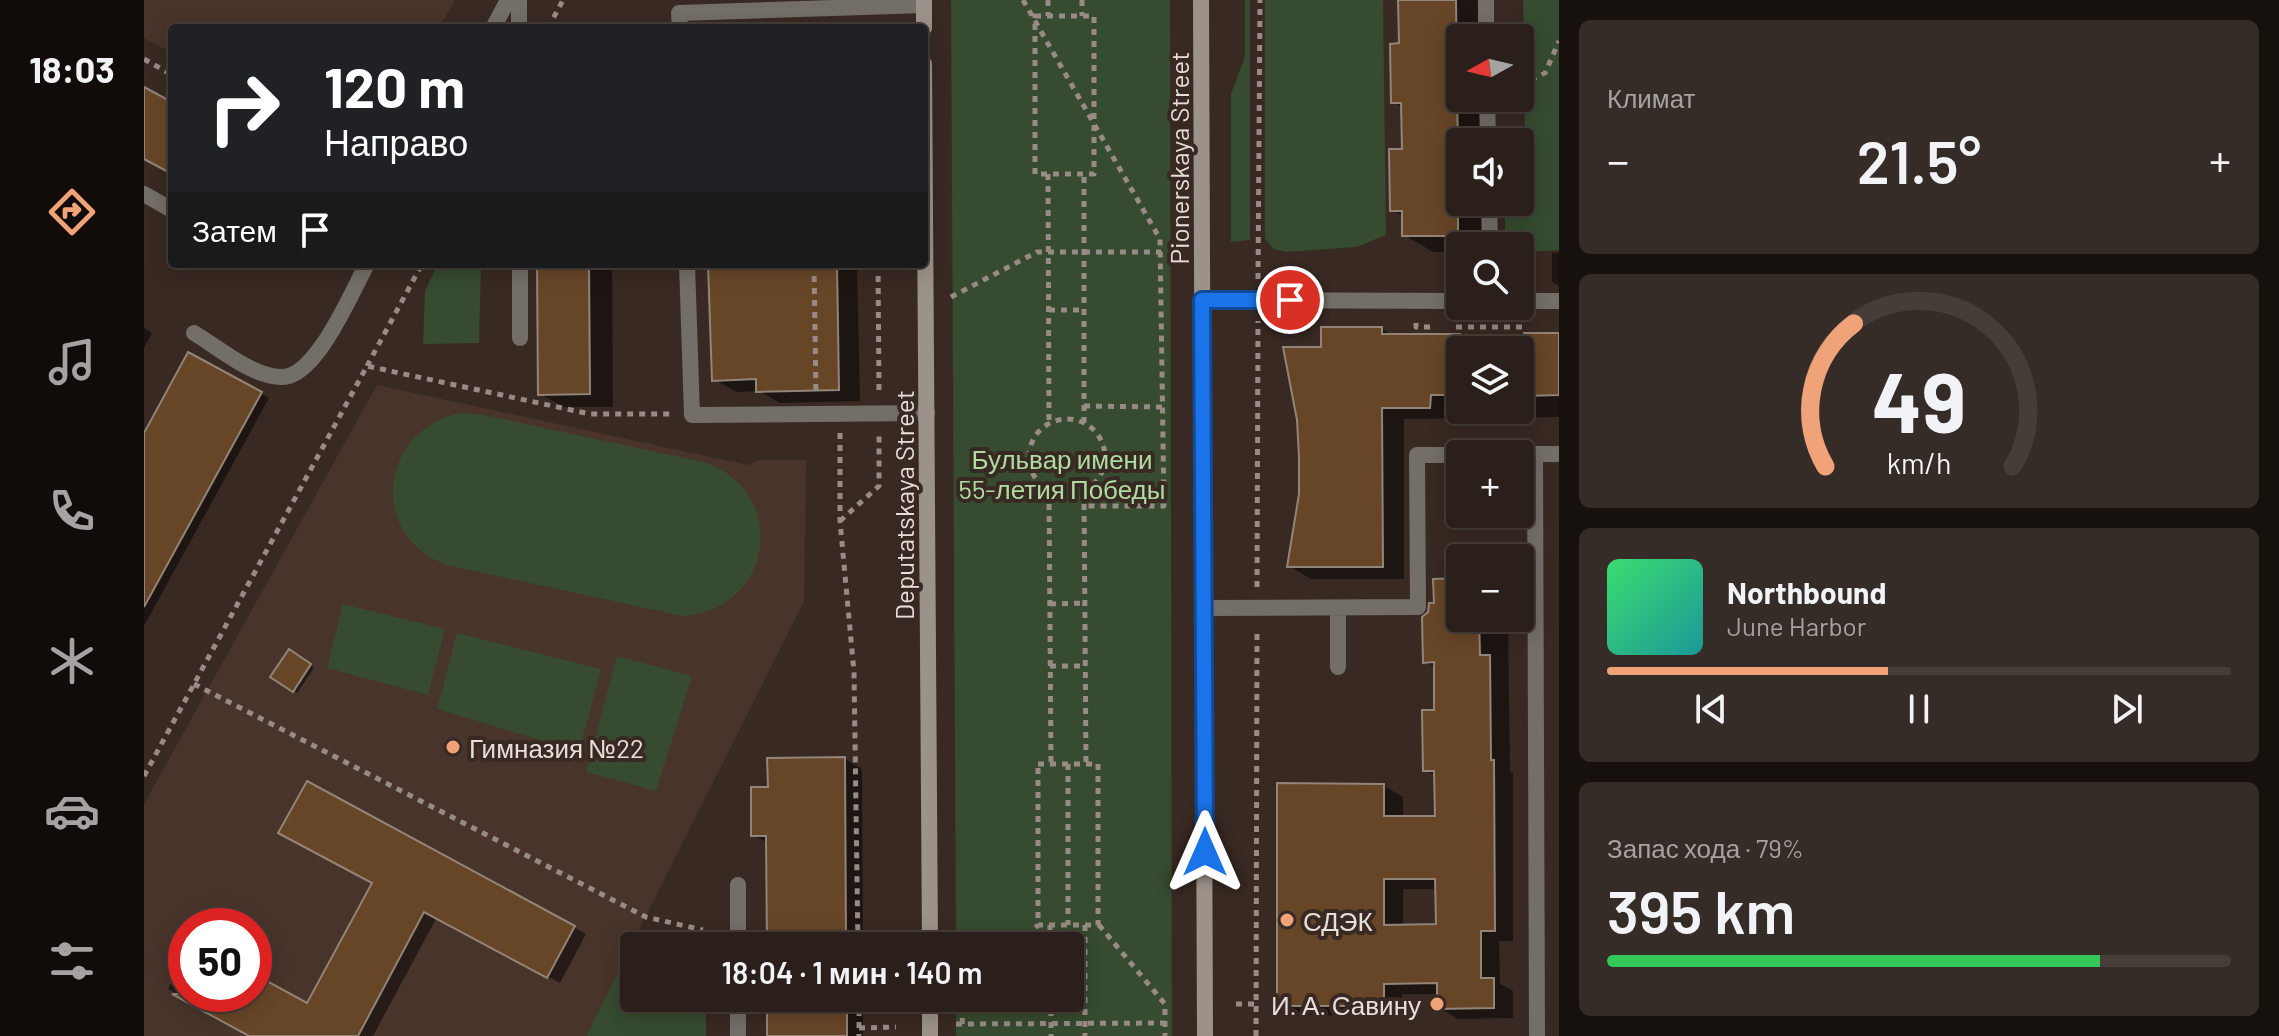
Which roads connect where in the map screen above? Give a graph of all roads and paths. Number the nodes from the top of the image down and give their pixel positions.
1 (508, 0) edge
2 (519, 0) edge
3 (563, 0) edge
4 (1023, 0) edge
5 (1048, 0) edge
6 (1082, 0) edge
7 (1201, 0) edge
8 (1260, 0) edge
9 (1486, 0) edge
10 (924, 2) edge
11 (858, 4) edge
12 (1048, 16) junction
13 (1082, 16) junction
14 (1036, 21) junction
15 (495, 24) edge
16 (519, 24) edge
17 (550, 24) edge
18 (680, 24) edge
19 (924, 24) edge
20 (1486, 24) edge
21 (1559, 41) edge
22 (144, 59) edge
23 (168, 73) edge
24 (1534, 78) edge
25 (1095, 124) junction
26 (1048, 174) junction
27 (1084, 174) junction
28 (144, 194) edge
29 (168, 208) edge
30 (1048, 252) junction
31 (1084, 252) junction
32 (1161, 252) junction
33 (365, 268) edge
34 (420, 268) edge
35 (520, 268) edge
36 (687, 268) edge
37 (814, 268) edge
38 (878, 268) edge
39 (926, 268) edge
40 (951, 297) dead end
41 (1202, 300) junction
42 (1258, 300) junction
43 (1416, 301) junction
44 (1446, 301) edge
45 (1534, 301) edge
46 (1559, 301) edge
47 (1049, 310) junction
48 (1084, 310) junction
49 (1527, 326) dead end
50 (194, 333) dead end
51 (520, 338) dead end
52 (367, 366) junction
53 (1084, 406) junction
54 (1163, 407) junction
55 (927, 413) junction
56 (879, 414) junction
57 (692, 415) junction
58 (840, 415) junction
59 (1049, 423) junction
60 (1084, 423) junction
61 (1534, 454) edge
62 (1559, 454) edge
63 (1446, 455) edge
64 (1049, 492) junction
65 (1084, 492) junction
66 (1084, 506) junction
67 (840, 521) junction
68 (1529, 528) edge
69 (1085, 603) junction
70 (1050, 604) junction
71 (1204, 608) junction
72 (1257, 608) junction
73 (1338, 608) junction
74 (1050, 666) junction
75 (1085, 666) junction
76 (1338, 667) dead end
77 (194, 684) junction
78 (1051, 764) junction
79 (1068, 764) junction
80 (1086, 764) junction
81 (144, 776) edge
82 (738, 885) dead end
83 (1038, 925) junction
84 (1050, 925) junction
85 (1068, 925) junction
86 (1085, 925) junction
87 (1098, 925) junction
88 (703, 930) dead end
89 (738, 932) edge
90 (858, 932) edge
91 (930, 932) edge
92 (1032, 932) edge
93 (1050, 932) edge
94 (1236, 1004) dead end
95 (1256, 1004) junction
96 (738, 1012) edge
97 (859, 1012) edge
98 (930, 1012) edge
99 (963, 1012) edge
100 (1051, 1012) edge
101 (1051, 1023) junction
102 (1085, 1023) junction
103 (1165, 1023) junction
104 (896, 1027) dead end
105 (859, 1028) junction
106 (738, 1036) edge
107 (859, 1036) edge
108 (930, 1036) edge
109 (1051, 1036) edge
110 (1085, 1036) edge
111 (1165, 1036) edge
112 (1205, 1036) edge
113 (1256, 1036) edge
114 (1537, 1036) edge

1 - 15 lane
2 - 16 lane
3 - 17 path
4 - 14 path
5 - 12 path
6 - 13 path
7 - 41 main road, Pionerskaya Street
8 - 42 path
9 - 20 lane
10 - 11 lane
10 - 19 main road
11 - 18 lane
12 - 13 path
12 - 14 path
13 - 25 path
14 - 25 path
14 - 26 path
21 - 24 path
22 - 23 path
25 - 27 path
25 - 32 path
26 - 27 path
26 - 30 path
27 - 31 path
28 - 29 lane
30 - 31 path
30 - 40 path
30 - 47 path
31 - 32 path
31 - 48 path
32 - 54 path
33 - 50 lane
34 - 52 path
35 - 51 lane
36 - 57 lane
37 - 58 path
38 - 56 path
39 - 55 main road, Deputatskaya Street
41 - 42 lane
41 - 71 main road, Pionerskaya Street
42 - 43 lane
42 - 72 path
43 - 44 lane
43 - 49 path
45 - 46 lane
47 - 48 path
47 - 59 path
48 - 53 path
52 - 57 path
52 - 77 path
53 - 54 path
53 - 60 path
54 - 66 path
55 - 56 lane
55 - 91 main road, Deputatskaya Street
56 - 58 lane
56 - 67 path
57 - 58 lane
58 - 67 path
59 - 60 path
59 - 64 path
60 - 65 path
61 - 62 lane
63 - 73 lane
64 - 65 path
64 - 70 path
65 - 66 path
66 - 69 path
67 - 90 path
68 - 114 lane
69 - 70 path
69 - 75 path
70 - 74 path
71 - 72 lane
71 - 112 main road, Pionerskaya Street
72 - 73 lane
72 - 95 path
73 - 76 lane
74 - 75 path
74 - 78 path
75 - 80 path
77 - 81 path
77 - 88 path
78 - 79 path
78 - 83 path
79 - 80 path
79 - 85 path
80 - 87 path
82 - 89 lane
83 - 84 path
83 - 92 path
84 - 85 path
84 - 93 path
85 - 86 path
86 - 87 path
86 - 102 path
87 - 103 path
94 - 95 path
95 - 113 path
96 - 106 lane
97 - 105 path
98 - 108 main road
99 - 101 path
100 - 101 path
101 - 102 path
101 - 109 path
102 - 103 path
102 - 110 path
103 - 111 path
104 - 105 path
105 - 107 path

